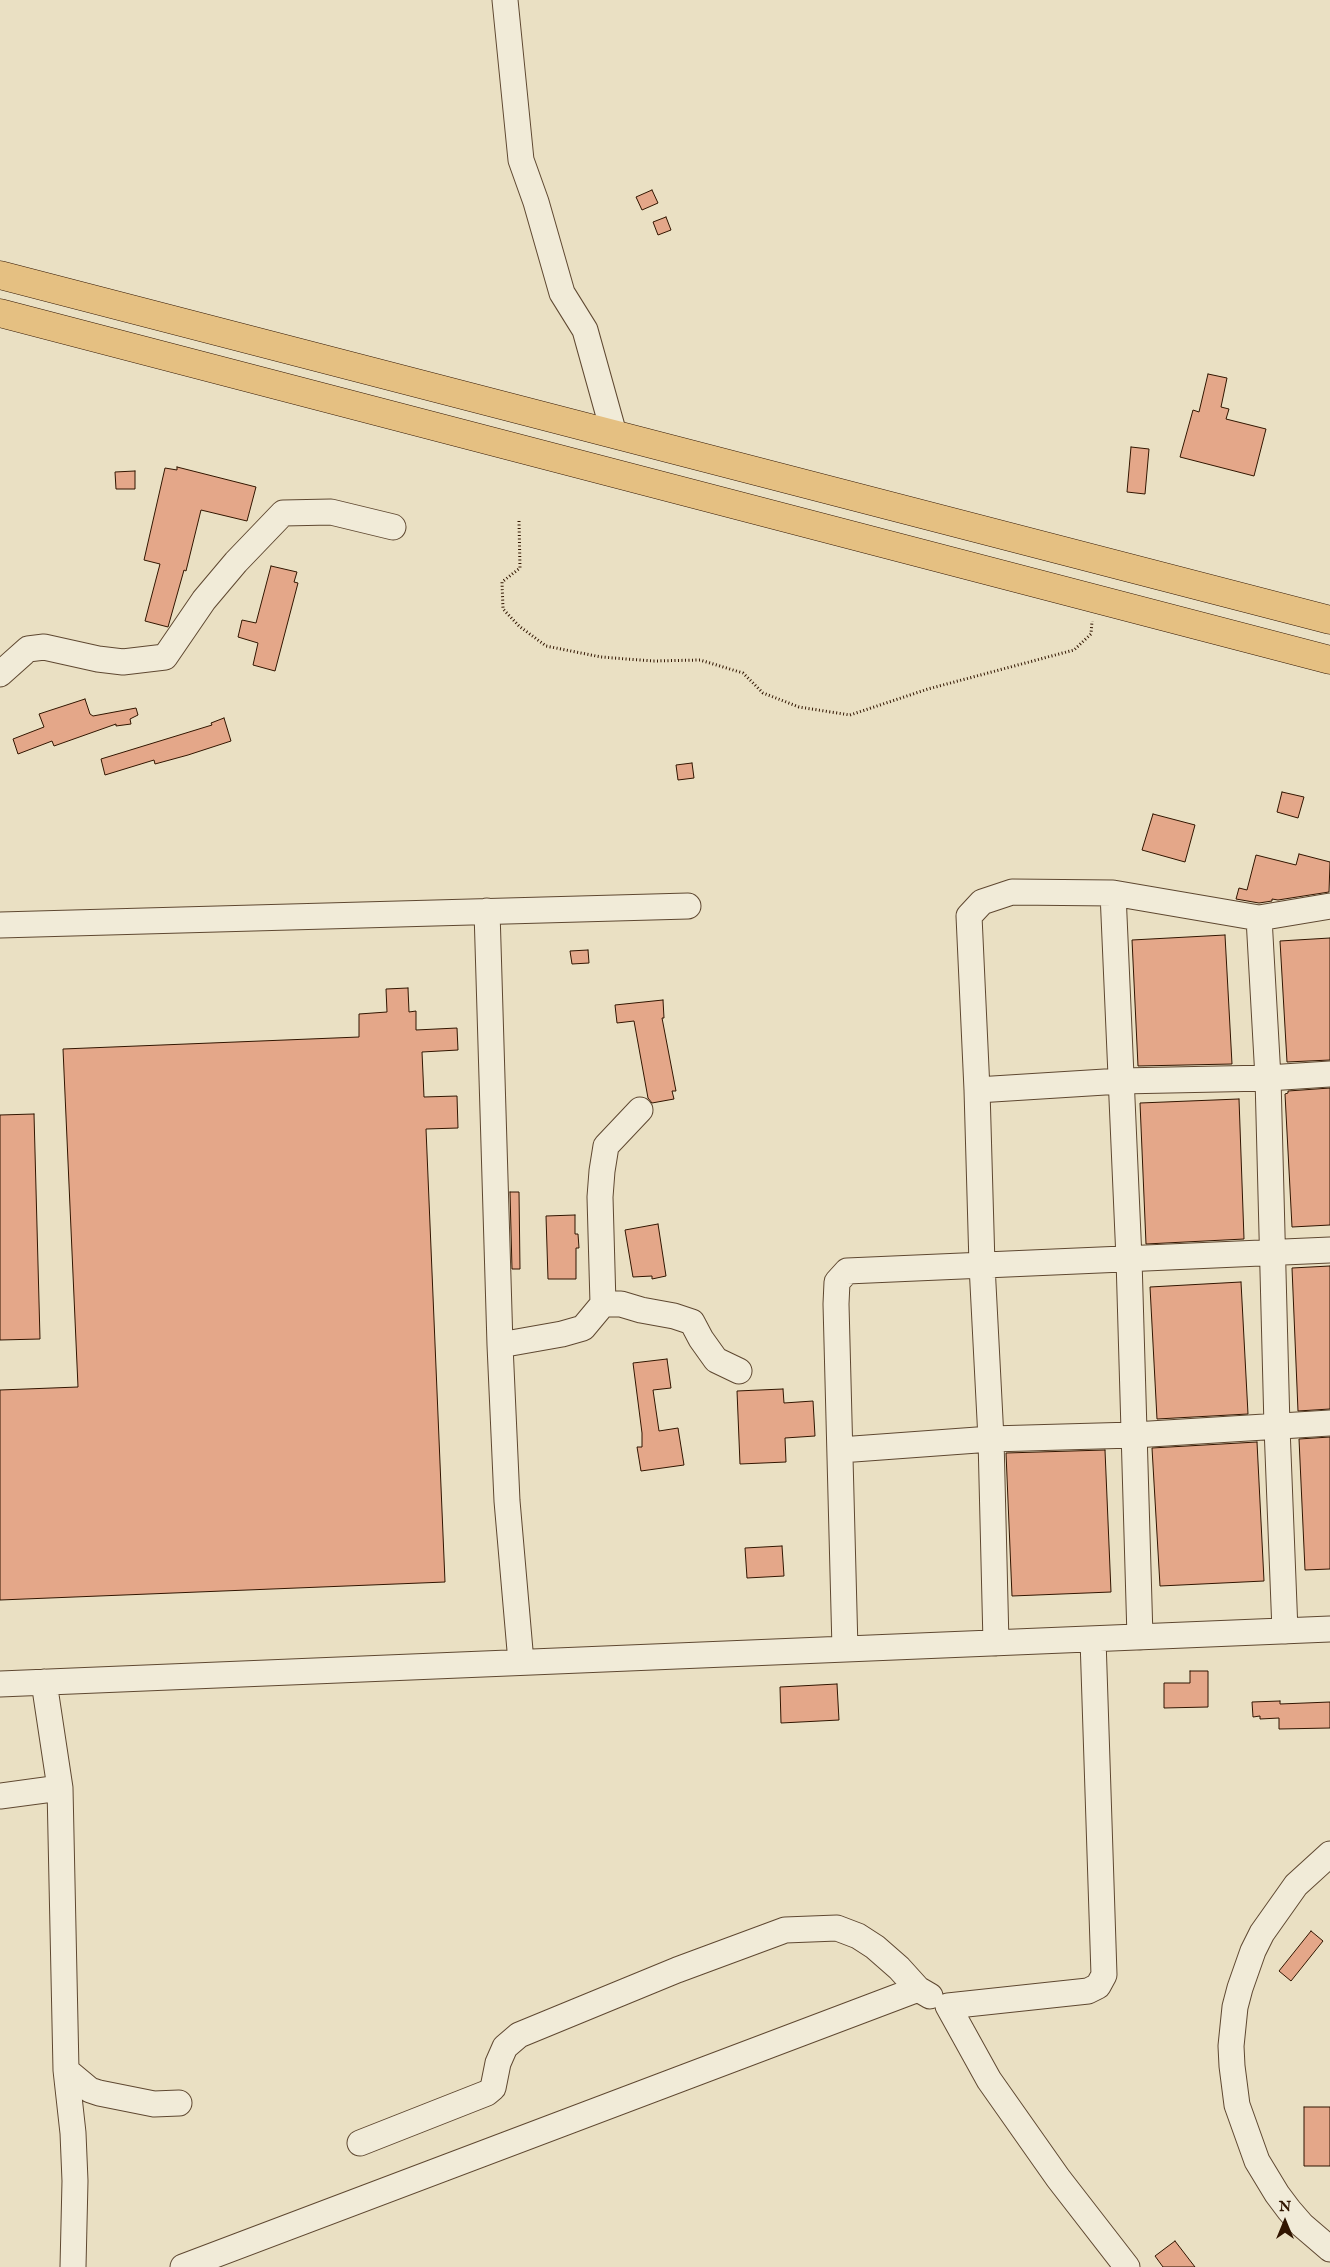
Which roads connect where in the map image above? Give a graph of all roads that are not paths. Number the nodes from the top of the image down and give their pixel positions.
1 (506, 0) edge
2 (0, 275) edge
3 (0, 313) edge
4 (614, 434) junction
5 (393, 527) dead end
6 (1330, 620) edge
7 (1330, 660) edge
8 (0, 674) edge
9 (1113, 893) junction
10 (688, 906) dead end
11 (1330, 906) edge
12 (487, 911) junction
13 (1259, 918) junction
14 (0, 925) edge
15 (1330, 1074) edge
16 (1268, 1078) junction
17 (1121, 1081) junction
18 (978, 1090) junction
19 (640, 1110) dead end
20 (1330, 1250) edge
21 (1274, 1252) junction
22 (1129, 1259) junction
23 (982, 1265) junction
24 (603, 1304) junction
25 (500, 1345) junction
26 (739, 1371) dead end
27 (1330, 1424) edge
28 (1277, 1427) junction
29 (1134, 1435) junction
30 (991, 1439) junction
31 (840, 1450) junction
32 (1330, 1629) edge
33 (1285, 1631) junction
34 (1140, 1637) junction
35 (1093, 1639) junction
36 (996, 1643) junction
37 (845, 1649) junction
38 (521, 1662) junction
39 (44, 1682) junction
40 (0, 1684) edge
41 (60, 1788) junction
42 (0, 1796) edge
43 (1330, 1854) edge
44 (918, 1989) junction
45 (948, 2006) junction
46 (66, 2070) junction
47 (179, 2103) dead end
48 (360, 2143) dead end
49 (1330, 2249) edge
50 (73, 2267) edge
51 (183, 2267) edge
52 (1127, 2267) edge

1 - 4 street
2 - 4 highway
3 - 7 highway
4 - 6 highway
5 - 8 street
9 - 13 street
9 - 17 street
9 - 18 street
10 - 12 street
11 - 13 street
12 - 14 street
12 - 25 street
13 - 16 street
15 - 16 street
16 - 17 street
16 - 21 street
17 - 18 street
17 - 22 street
18 - 23 street
19 - 24 street
20 - 21 street
21 - 22 street
21 - 28 street
22 - 23 street
22 - 29 street
23 - 30 street
23 - 31 street
24 - 25 street
24 - 26 street
25 - 38 street
27 - 28 street
28 - 29 street
28 - 33 street
29 - 30 street
29 - 34 street
30 - 31 street
30 - 36 street
31 - 37 street
32 - 33 street
33 - 34 street
34 - 35 street
35 - 36 street
35 - 45 street
36 - 37 street
37 - 38 street
38 - 39 street
39 - 40 street
39 - 41 street
41 - 42 street
41 - 46 street
43 - 49 street
44 - 45 street
44 - 48 street
44 - 51 street
45 - 52 street
46 - 47 street
46 - 50 street

